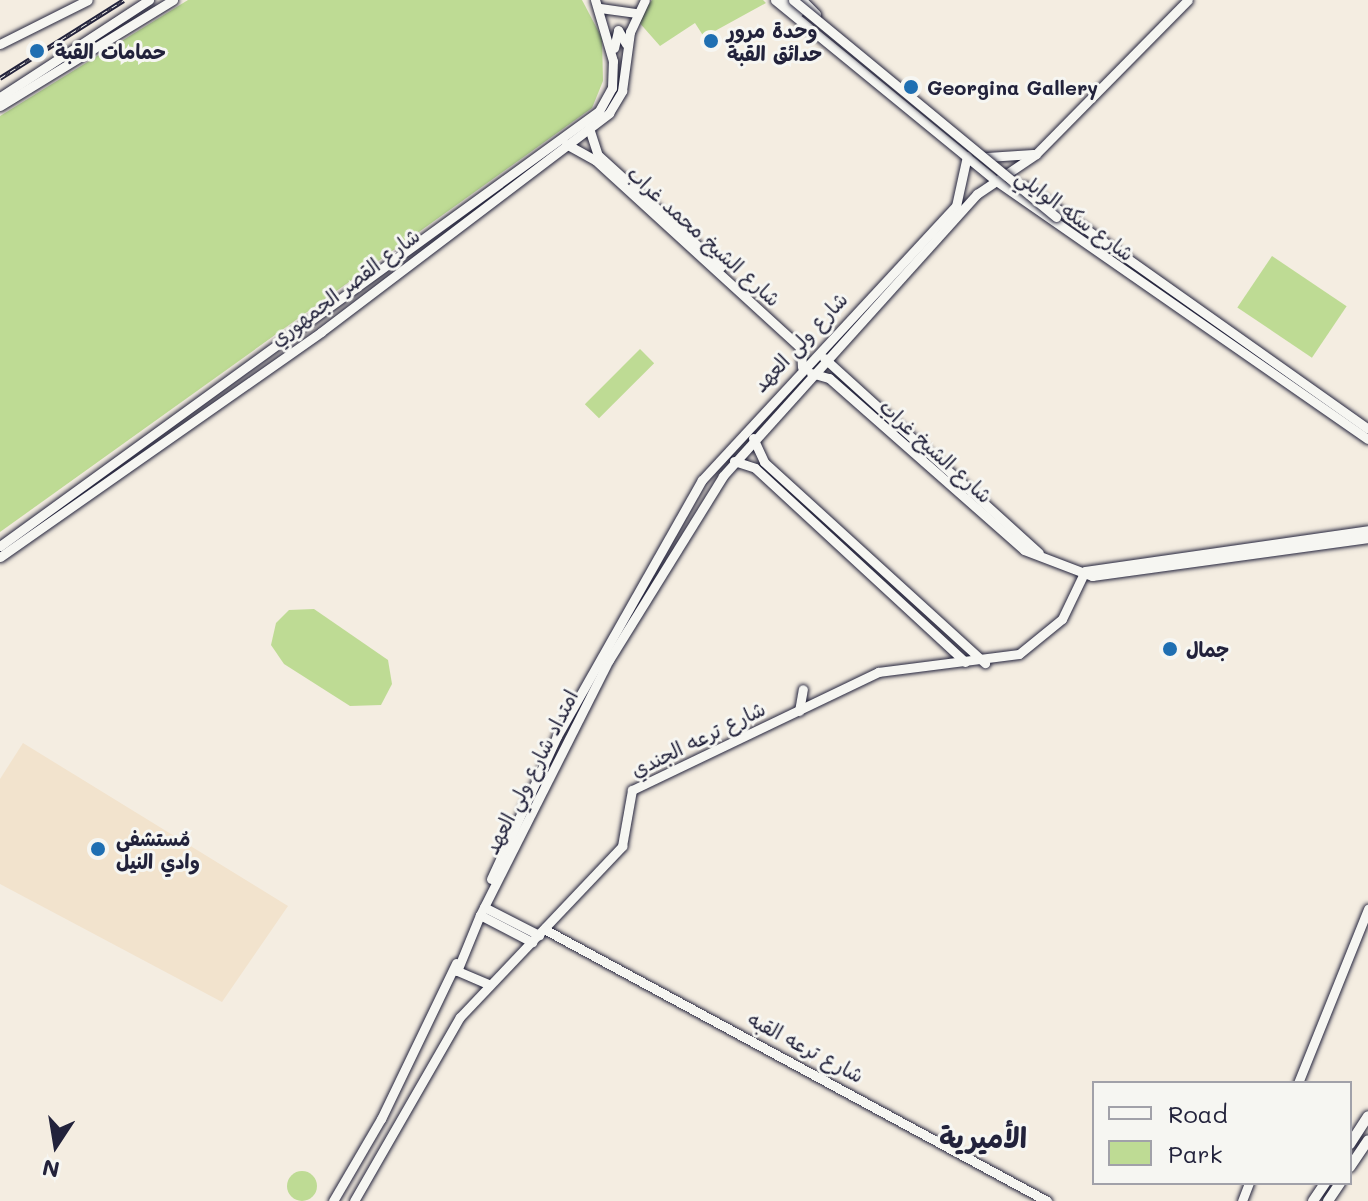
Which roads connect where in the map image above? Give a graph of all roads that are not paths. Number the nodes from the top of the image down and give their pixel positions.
1 (88, 0) edge
2 (149, 0) edge
3 (173, 0) edge
4 (634, 0) edge
5 (645, 0) edge
6 (775, 0) edge
7 (785, 0) edge
8 (793, 0) edge
9 (802, 0) edge
10 (1188, 0) edge
11 (597, 4) edge
12 (638, 12) junction
13 (811, 28) junction
14 (0, 44) edge
15 (627, 47) junction
16 (612, 52) junction
17 (67, 59) junction
18 (0, 97) edge
19 (0, 106) edge
20 (589, 128) junction
21 (566, 144) junction
22 (1036, 154) junction
23 (967, 156) junction
24 (987, 157) junction
25 (1022, 165) junction
26 (1008, 174) junction
27 (995, 180) junction
28 (1021, 184) junction
29 (964, 188) junction
30 (974, 198) junction
31 (1161, 288) junction
32 (312, 320) junction
33 (326, 328) junction
34 (290, 337) junction
35 (306, 342) junction
36 (822, 345) junction
37 (824, 358) junction
38 (807, 370) junction
39 (204, 405) junction
40 (1368, 429) edge
41 (753, 438) junction
42 (1368, 439) edge
43 (913, 450) junction
44 (734, 461) junction
45 (1368, 530) edge
46 (1368, 538) edge
47 (0, 546) edge
48 (0, 557) edge
49 (655, 557) joint
50 (666, 567) joint
51 (1085, 571) junction
52 (605, 657) junction
53 (966, 662) junction
54 (985, 663) junction
55 (803, 689) dead end
56 (799, 711) junction
57 (1368, 909) edge
58 (480, 912) junction
59 (538, 935) junction
60 (455, 971) junction
61 (488, 984) junction
62 (1299, 1081) edge
63 (1368, 1116) edge
64 (1364, 1128) edge
65 (1366, 1142) edge
66 (1352, 1164) edge
67 (333, 1201) edge
68 (354, 1201) edge
69 (1047, 1201) edge

1 - 14 main road
2 - 17 main road
3 - 17 main road
4 - 12 main road
5 - 12 main road, شارع القصر الجمهوري
6 - 13 main road, شارع سكه الوايلي
7 - 13 main road
8 - 31 main road, bridge
9 - 24 main road, شارع سكه الوايلي
10 - 22 main road, شارع ولى العهد
11 - 12 main road
11 - 16 main road, شارع القصر الجمهوري
12 - 15 main road, شارع القصر الجمهوري
13 - 23 main road, شارع سكه الوايلي
15 - 16 main road
15 - 20 main road, شارع القصر الجمهوري
16 - 32 main road, شارع القصر الجمهوري
17 - 18 main road
17 - 19 main road
20 - 21 main road, شارع القصر الجمهوري
20 - 36 main road, شارع الشيخ محمد غراب
21 - 33 main road, شارع القصر الجمهوري
21 - 38 main road, شارع الشيخ محمد غراب
22 - 24 main road
22 - 25 main road, شارع ولى العهد
23 - 27 main road, شارع سكه الوايلي
23 - 29 main road, شارع ولى العهد
24 - 26 main road, شارع سكه الوايلي
25 - 26 main road, شارع ولى العهد
25 - 28 main road
26 - 27 main road, شارع ولى العهد
26 - 28 main road, شارع سكه الوايلي
27 - 30 main road, شارع ولى العهد
27 - 42 main road, شارع سكه الوايلي
28 - 31 main road, شارع سكه الوايلي
29 - 30 main road
29 - 36 main road, شارع ولى العهد
30 - 37 main road, شارع ولى العهد
31 - 40 main road, شارع سكه الوايلي
32 - 33 main road
32 - 34 main road, شارع القصر الجمهوري
33 - 35 main road, شارع القصر الجمهوري
34 - 35 main road
34 - 39 main road, شارع القصر الجمهوري
35 - 39 main road, شارع القصر الجمهوري
36 - 38 main road, شارع ولى العهد
37 - 38 main road, شارع ولى العهد
37 - 43 main road, شارع الشيخ غراب
38 - 41 main road, شارع ولى العهد
38 - 43 main road, شارع الشيخ غراب
38 - 49 main road, شارع ولى العهد
39 - 47 main road, شارع القصر الجمهوري
39 - 48 main road, شارع القصر الجمهوري
41 - 44 main road, شارع ولى العهد
41 - 54 main road
43 - 51 main road, شارع الشيخ غراب
44 - 50 main road, شارع ولى العهد
44 - 53 main road
45 - 51 main road
46 - 51 main road
49 - 52 main road, امتداد شارع ولي العهد
50 - 52 main road, امتداد شارع ولي العهد
51 - 54 main road, شارع ترعه الجندي
52 - 58 main road, امتداد شارع ولي العهد
53 - 54 main road, شارع ترعه الجندي
53 - 56 main road, شارع ترعه الجندي
55 - 56 main road
56 - 59 main road, شارع ترعه الجندي
57 - 62 main road
58 - 59 main road, شارع ترعه القبه
58 - 60 main road
59 - 61 main road, شارع ترعه الجندي
59 - 69 main road, شارع ترعه القبه
60 - 61 main road
60 - 67 main road
61 - 68 main road, شارع ترعه الجندي
63 - 64 main road
65 - 66 main road

